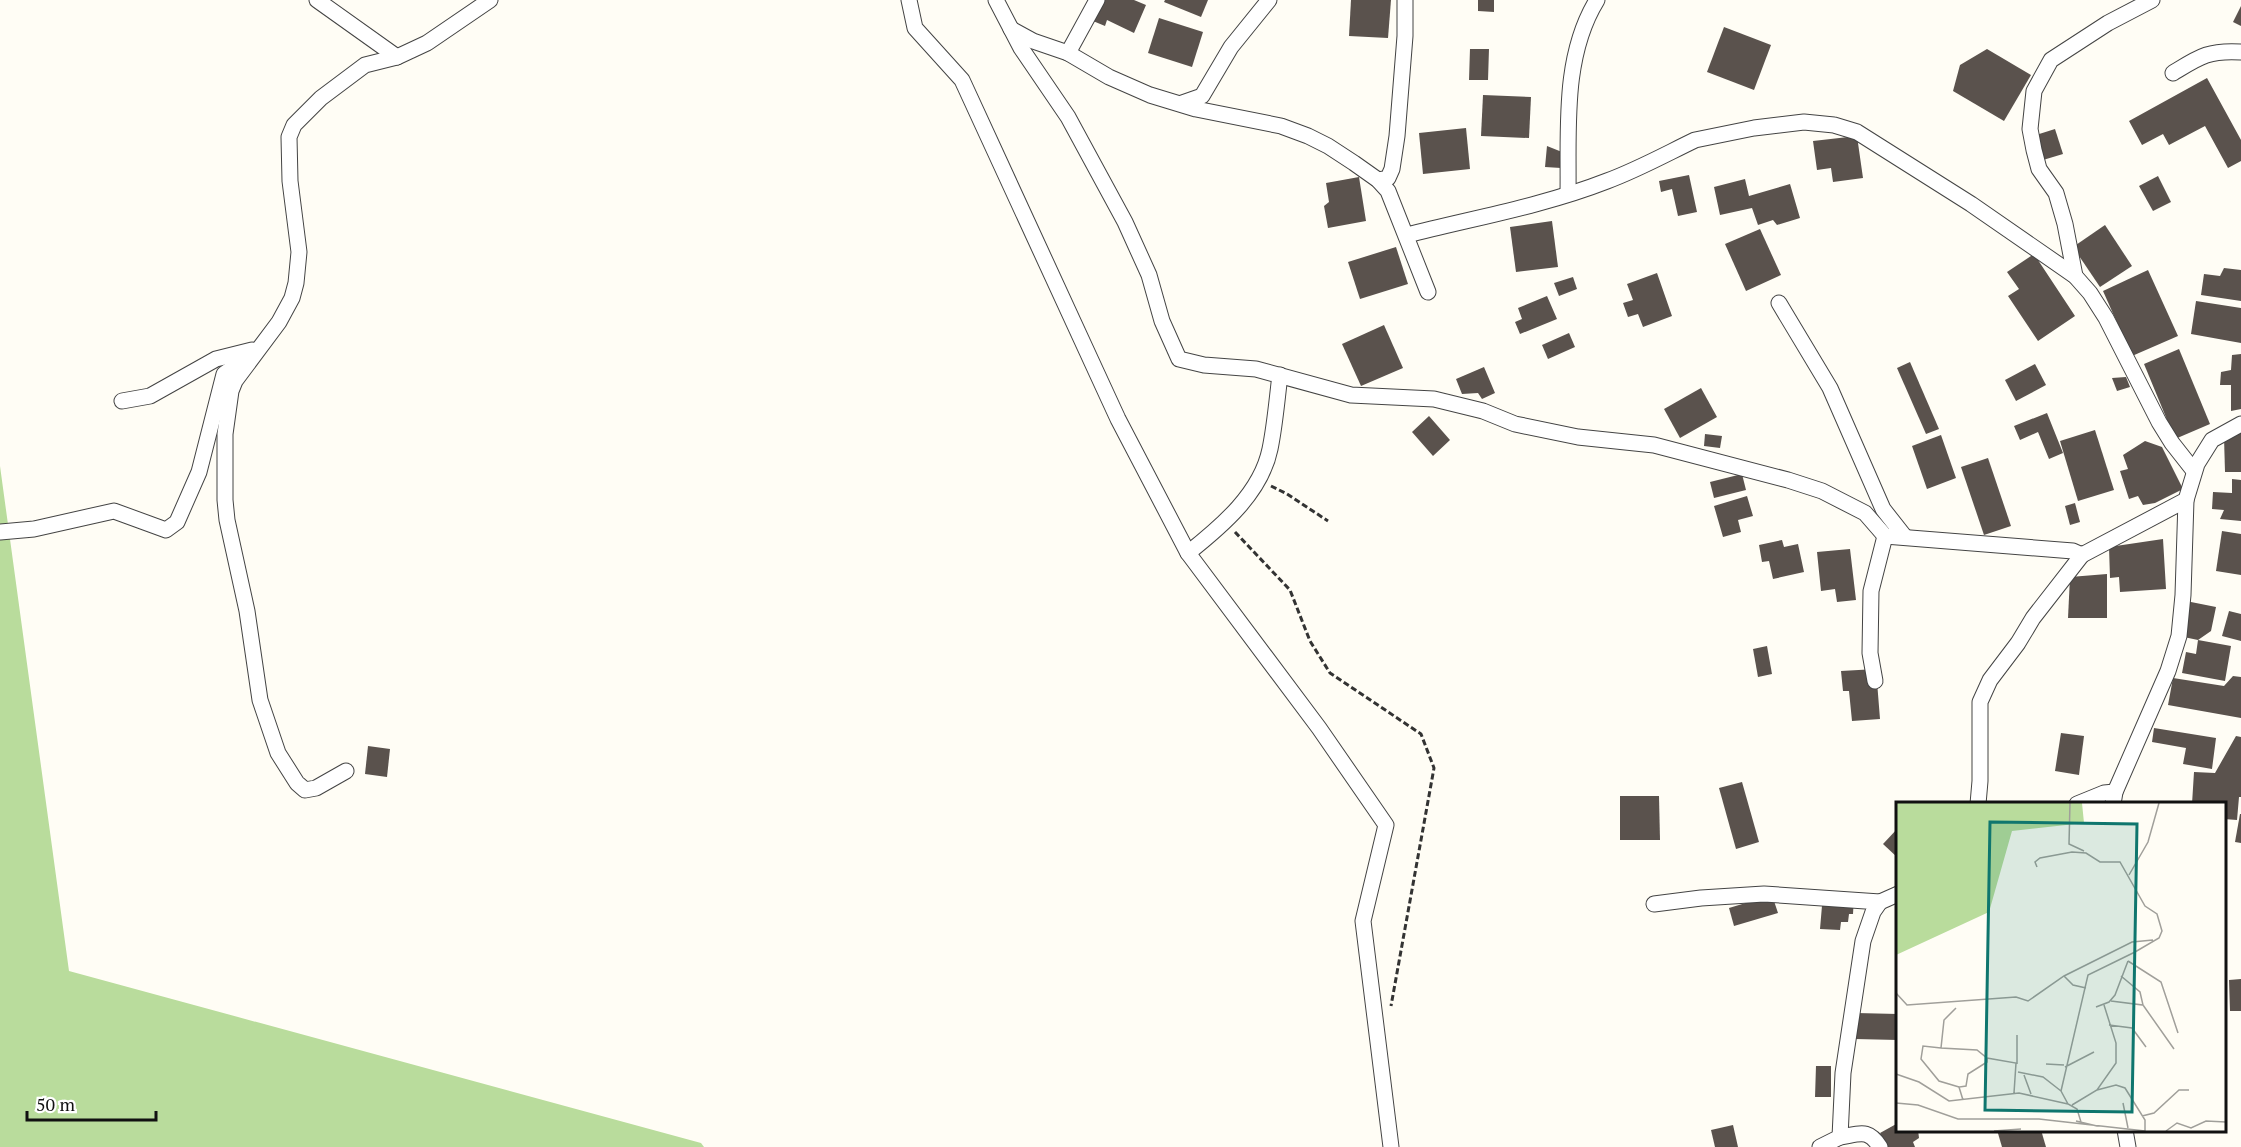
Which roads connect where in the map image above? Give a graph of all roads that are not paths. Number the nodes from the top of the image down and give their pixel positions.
1 (317, 0) edge
2 (490, 0) edge
3 (909, 0) edge
4 (996, 0) edge
5 (1097, 0) edge
6 (1269, 0) edge
7 (1405, 0) edge
8 (1597, 0) edge
9 (2152, 0) edge
10 (1011, 29) junction
11 (2241, 52) edge
12 (1068, 53) junction
13 (397, 57) junction
14 (2173, 74) dead end
15 (1182, 103) junction
16 (1378, 180) junction
17 (1568, 194) junction
18 (1407, 235) junction
19 (2075, 276) junction
20 (1428, 292) dead end
21 (1779, 303) dead end
22 (261, 348) junction
23 (1280, 375) junction
24 (122, 401) dead end
25 (2241, 424) edge
26 (2194, 471) junction
27 (2186, 500) junction
28 (0, 532) edge
29 (1886, 536) junction
30 (1905, 537) junction
31 (1188, 553) junction
32 (2082, 555) junction
33 (1875, 681) dead end
34 (346, 771) dead end
35 (2114, 798) edge
36 (1978, 802) edge
37 (2082, 802) edge
38 (1896, 895) edge
39 (1880, 902) junction
40 (1654, 904) dead end
41 (2125, 1132) edge
42 (1840, 1137) junction
43 (1391, 1147) edge
44 (1820, 1147) edge
45 (1880, 1147) edge
46 (2128, 1147) edge

1 - 13 street
2 - 13 street
3 - 31 street
4 - 10 street
5 - 12 street
6 - 15 street
7 - 16 street
8 - 17 street
9 - 19 street
10 - 12 street
10 - 23 street
11 - 14 street
12 - 15 street
13 - 22 street
15 - 16 street
16 - 18 street
17 - 18 street
17 - 19 street
18 - 20 street
19 - 26 street
21 - 30 street
22 - 24 street
22 - 28 street
22 - 34 street
23 - 29 street
23 - 31 street
25 - 26 street
26 - 27 street
27 - 32 street
27 - 35 street
29 - 30 street
29 - 33 street
30 - 32 street
31 - 43 street
32 - 36 street
35 - 37 street
38 - 39 street
39 - 40 street
39 - 42 street
41 - 46 street
42 - 44 street
42 - 45 street

